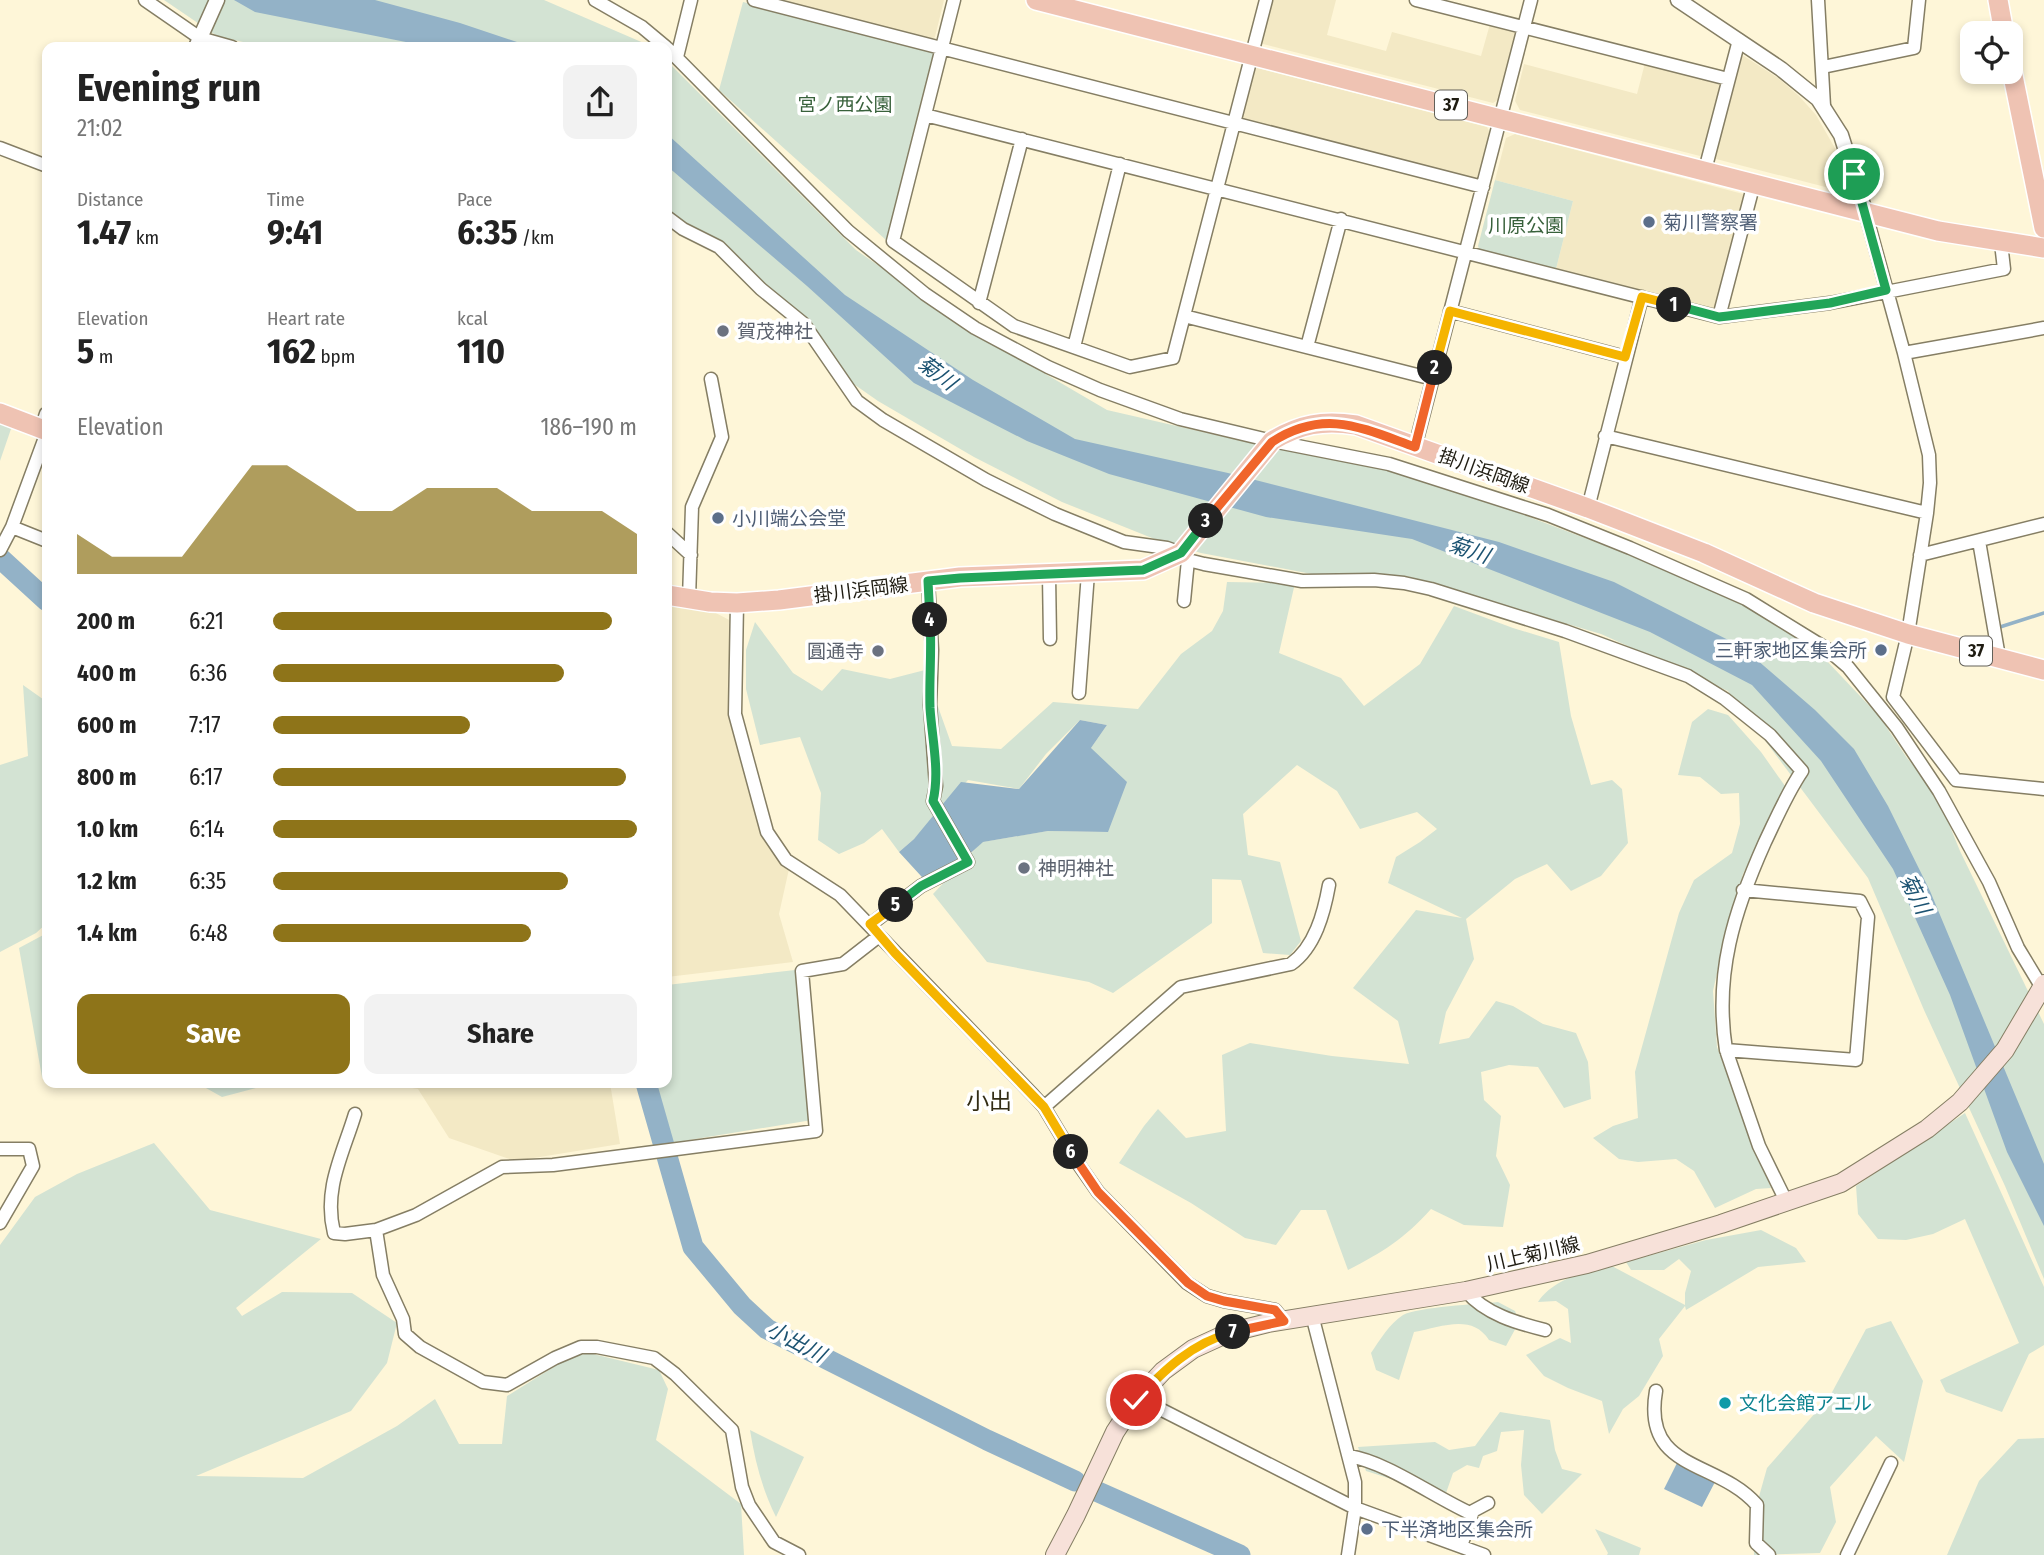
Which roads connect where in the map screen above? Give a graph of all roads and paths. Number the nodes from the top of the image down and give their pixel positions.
1 (145, 0) edge
2 (217, 0) edge
3 (595, 0) edge
4 (691, 0) edge
5 (754, 0) edge
6 (954, 0) edge
7 (1037, 0) edge
8 (1266, 0) edge
9 (1416, 0) edge
10 (1531, 0) edge
11 (1678, 0) edge
12 (1818, 0) edge
13 (1919, 0) edge
14 (1998, 0) edge
15 (1448, 4) edge
16 (2002, 21) edge
17 (1524, 28) junction
18 (199, 40) edge
19 (1739, 40) junction
20 (660, 42) edge
21 (672, 46) edge
22 (941, 48) junction
23 (672, 53) edge
24 (1252, 54) junction
25 (1823, 67) junction
26 (1728, 79) junction
27 (2015, 84) edge
28 (1824, 106) junction
29 (925, 115) junction
30 (1501, 118) junction
31 (1235, 123) junction
32 (1022, 139) junction
33 (0, 148) edge
34 (42, 164) edge
35 (1120, 164) junction
36 (1705, 170) junction
37 (1755, 183) junction
38 (1483, 187) junction
39 (1217, 188) junction
40 (1865, 211) junction
41 (1341, 219) junction
42 (672, 221) edge
43 (2044, 228) edge
44 (2001, 243) junction
45 (2044, 248) edge
46 (1466, 251) junction
47 (1886, 290) junction
48 (1642, 297) junction
49 (979, 303) junction
50 (1450, 311) junction
51 (1184, 316) junction
52 (1719, 317) junction
53 (2044, 328) edge
54 (1073, 347) junction
55 (1307, 347) junction
56 (1904, 352) junction
57 (1625, 357) junction
58 (711, 379) dead end
59 (1433, 379) junction
60 (0, 413) edge
61 (42, 425) edge
62 (1605, 436) junction
63 (42, 438) edge
64 (1271, 443) junction
65 (1415, 447) junction
66 (1588, 508) junction
67 (1927, 513) junction
68 (2044, 524) edge
69 (12, 527) junction
70 (672, 538) edge
71 (42, 539) edge
72 (1979, 541) junction
73 (1, 547) edge
74 (691, 555) junction
75 (1183, 555) junction
76 (1920, 555) junction
77 (1088, 573) junction
78 (1049, 575) junction
79 (928, 581) junction
80 (672, 596) edge
81 (689, 599) junction
82 (1184, 601) dead end
83 (737, 603) junction
84 (1908, 634) junction
85 (1050, 639) dead end
86 (1999, 657) junction
87 (2044, 670) edge
88 (1079, 693) dead end
89 (2044, 789) edge
90 (1329, 885) dead end
91 (1743, 890) junction
92 (870, 924) junction
93 (880, 936) junction
94 (2042, 990) edge
95 (1726, 1050) junction
96 (1044, 1107) junction
97 (355, 1114) dead end
98 (0, 1149) edge
99 (1787, 1203) junction
100 (0, 1223) edge
101 (376, 1230) junction
102 (1466, 1292) junction
103 (1312, 1315) junction
104 (1284, 1321) junction
105 (1545, 1330) dead end
106 (1656, 1391) dead end
107 (1136, 1400) junction
108 (1349, 1456) junction
109 (1891, 1463) dead end
110 (1488, 1503) dead end
111 (1355, 1508) junction
112 (1472, 1514) junction
113 (1461, 1546) junction
114 (799, 1555) edge
115 (1055, 1555) edge
116 (1348, 1555) edge
117 (1484, 1555) edge
118 (1769, 1555) edge
119 (1847, 1555) edge

1 - 18 street
2 - 18 street
3 - 20 street
4 - 21 street
5 - 22 street
6 - 22 street
7 - 24 main road, 37
8 - 24 street
9 - 15 street
10 - 17 street
11 - 19 street
12 - 25 street
13 - 25 street
14 - 16 main road
15 - 17 street
17 - 26 street
17 - 30 street
19 - 26 street
19 - 28 street
22 - 29 street
22 - 31 street
23 - 64 street
24 - 30 main road, 37
24 - 31 street
25 - 28 street
26 - 36 street
27 - 43 main road
28 - 40 street
29 - 32 street
29 - 49 street
30 - 36 main road, 37
30 - 38 street
31 - 38 street
31 - 39 street
32 - 35 street
32 - 49 street
33 - 34 street
35 - 39 street
35 - 54 street
36 - 37 main road, 37
37 - 40 main road, 37
37 - 52 street
38 - 46 street
39 - 41 street
39 - 51 street
40 - 44 main road, 37
40 - 47 street
41 - 46 street
41 - 55 street
42 - 75 street
44 - 45 main road, 37
44 - 47 street
46 - 48 street
46 - 50 street
47 - 52 street
47 - 56 street
48 - 52 street
48 - 57 street
49 - 54 street
50 - 57 street
50 - 59 street
51 - 54 street
51 - 55 street
53 - 56 street
55 - 59 street
56 - 67 street
57 - 62 street
58 - 74 street
59 - 65 street
60 - 61 main road
62 - 66 street
62 - 67 street
63 - 69 street
64 - 65 main road, 掛川浜岡線 / 37
64 - 75 main road, 掛川浜岡線 / 37
64 - 94 street
65 - 66 main road, 掛川浜岡線 / 37
66 - 84 main road, 掛川浜岡線 / 37
67 - 76 street
68 - 72 street
69 - 71 street
69 - 73 street
70 - 74 street
72 - 76 street
72 - 86 street
74 - 81 street
75 - 77 main road, 掛川浜岡線 / 37
75 - 82 street
75 - 91 street
76 - 84 street
77 - 78 main road, 掛川浜岡線 / 37
77 - 88 street
78 - 79 main road, 掛川浜岡線 / 37
78 - 85 street
79 - 83 main road, 掛川浜岡線 / 37
79 - 92 street
80 - 81 main road, 掛川浜岡線 / 37
81 - 83 main road, 掛川浜岡線 / 37
83 - 92 street
84 - 86 main road, 掛川浜岡線 / 37
84 - 89 street
86 - 87 main road, 掛川浜岡線 / 37
90 - 96 street
91 - 95 street
91 - 95 street
92 - 93 street
93 - 96 street
93 - 101 street
94 - 99 main road, 川上菊川線
95 - 99 street
96 - 104 street
97 - 101 street
98 - 100 street
99 - 102 main road, 川上菊川線
101 - 114 street
102 - 103 main road, 川上菊川線
102 - 105 street
103 - 104 main road, 川上菊川線
103 - 108 street
104 - 107 main road, 川上菊川線
106 - 118 street
107 - 111 street
107 - 115 main road, 川上菊川線
108 - 111 street
108 - 112 street
109 - 119 street
110 - 112 street
111 - 113 street
111 - 116 street
112 - 113 street
113 - 117 street

